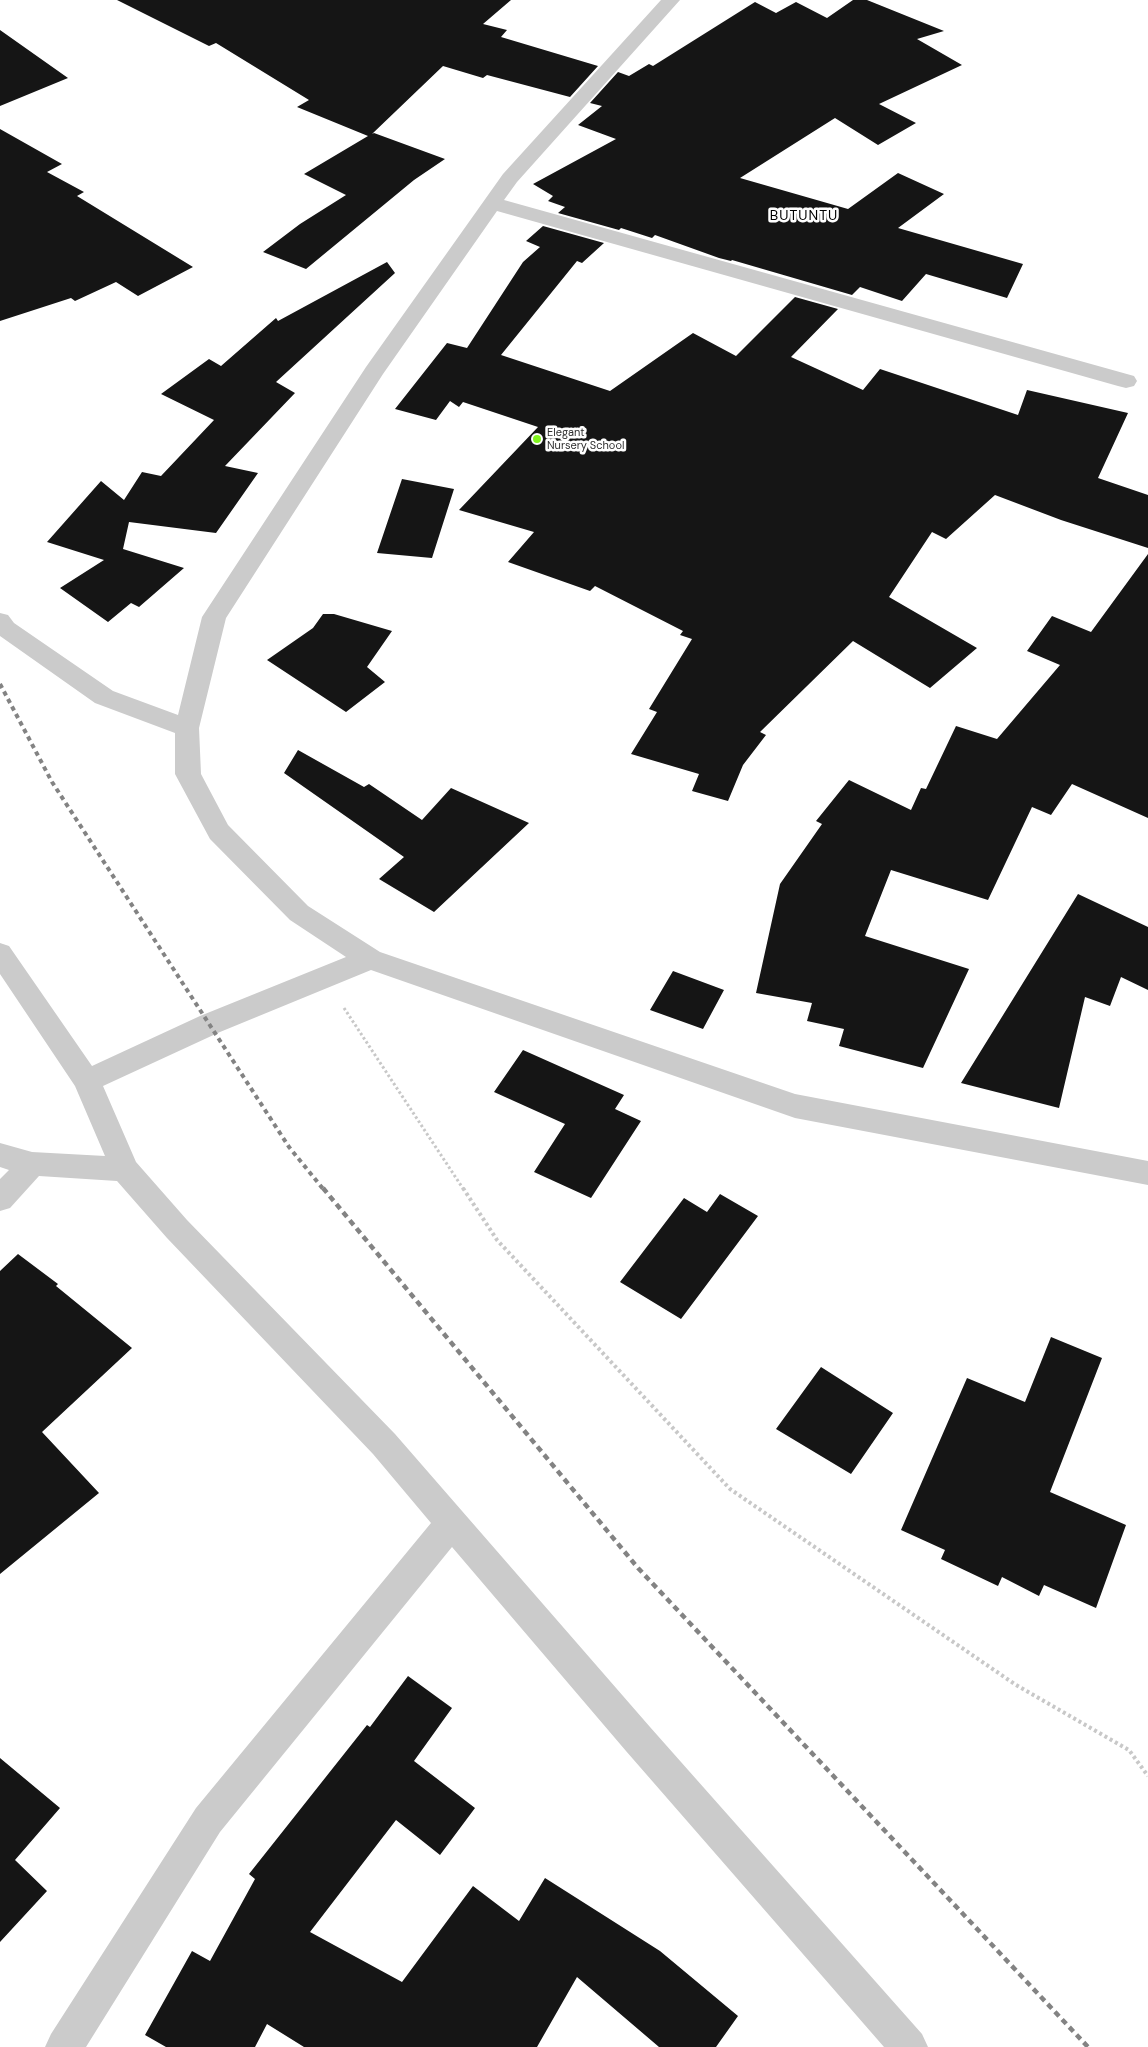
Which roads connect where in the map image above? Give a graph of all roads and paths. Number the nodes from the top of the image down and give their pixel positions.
1 (671, 0) edge
2 (492, 203) junction
3 (1126, 381) dead end
4 (0, 621) edge
5 (187, 728) junction
6 (0, 953) edge
7 (370, 959) junction
8 (324, 978) junction
9 (86, 1081) junction
10 (0, 1156) edge
11 (32, 1164) junction
12 (125, 1169) junction
13 (1148, 1173) edge
14 (0, 1199) edge
15 (452, 1523) junction
16 (1148, 1776) edge
17 (64, 2047) edge
18 (909, 2047) edge

1 - 2 street
2 - 3 street
2 - 5 street
4 - 5 street
5 - 7 street
6 - 9 street
7 - 8 street
7 - 13 street
8 - 9 street
8 - 16 path
9 - 12 street
10 - 11 street
11 - 12 street
11 - 14 street
12 - 15 street
15 - 17 street
15 - 18 street

